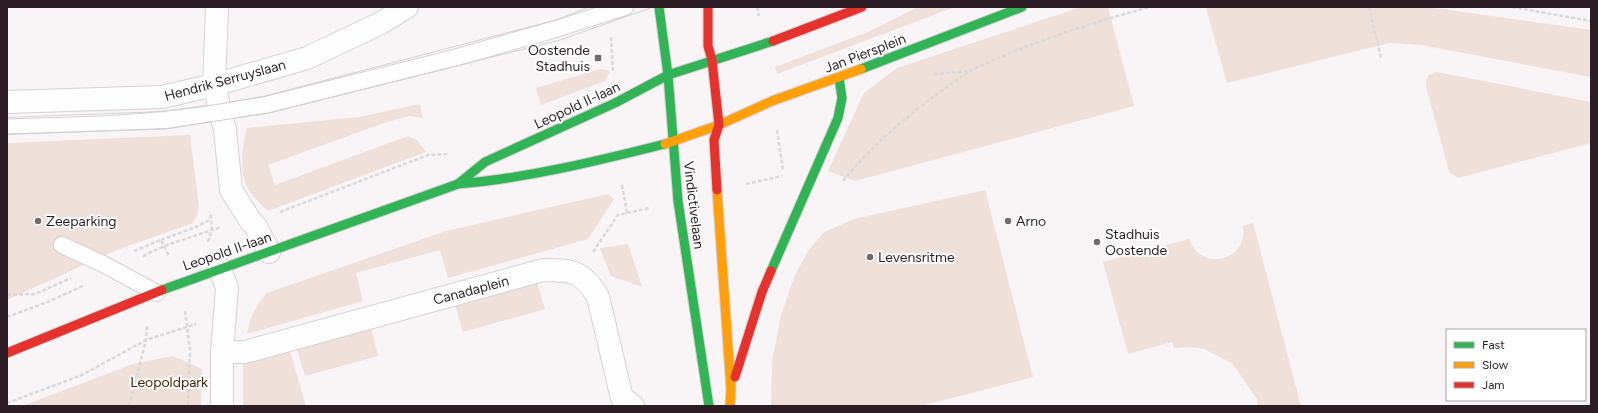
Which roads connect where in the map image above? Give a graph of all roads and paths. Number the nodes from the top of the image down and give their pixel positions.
1 (217, 7) edge
2 (406, 7) edge
3 (625, 7) edge
4 (659, 7) edge
5 (708, 7) edge
6 (862, 7) edge
7 (1022, 7) edge
8 (1150, 7) edge
9 (1369, 7) edge
10 (1512, 7) edge
11 (1591, 21) edge
12 (1381, 58) dead end
13 (712, 60) junction
14 (668, 75) junction
15 (839, 78) junction
16 (214, 85) junction
17 (7, 102) edge
18 (220, 113) junction
19 (719, 125) junction
20 (7, 126) edge
21 (672, 142) junction
22 (458, 184) junction
23 (839, 187) dead end
24 (678, 201) junction
25 (209, 205) dead end
26 (211, 219) junction
27 (161, 240) dead end
28 (208, 243) dead end
29 (62, 245) dead end
30 (269, 252) junction
31 (220, 269) junction
32 (578, 274) junction
33 (180, 282) junction
34 (157, 293) junction
35 (223, 318) junction
36 (147, 324) dead end
37 (188, 326) junction
38 (146, 340) junction
39 (222, 352) junction
40 (7, 353) edge
41 (731, 389) junction
42 (7, 403) edge
43 (129, 406) edge
44 (188, 406) edge
45 (222, 406) edge
46 (632, 406) edge
47 (709, 406) edge
48 (730, 406) edge

1 - 16 street
2 - 16 street, Hendrik Serruyslaan
3 - 18 lane
4 - 14 street, Vindictivelaan
5 - 13 street, Vindictivelaan
6 - 13 street
7 - 15 street, Jan Piersplein
8 - 23 path
9 - 12 path
10 - 11 path
13 - 14 street, Leopold II-laan
13 - 19 street, Vindictivelaan
14 - 21 street, Vindictivelaan
14 - 22 street, Leopold II-laan
15 - 19 street, Jan Piersplein
15 - 41 street
16 - 17 street, Hendrik Serruyslaan
16 - 18 street
18 - 20 lane
18 - 30 street
19 - 21 street, Leopold II-laan
19 - 41 street, Vindictivelaan
21 - 22 street, Leopold II-laan
21 - 24 street, Vindictivelaan
22 - 30 street, Leopold II-laan
24 - 32 path
24 - 47 street, Vindictivelaan
25 - 26 path
26 - 27 path
26 - 28 path
29 - 34 lane
30 - 31 street, Leopold II-laan
31 - 33 street, Leopold II-laan
31 - 35 street
32 - 39 street, Canadaplein
32 - 46 street
33 - 34 street, Leopold II-laan
33 - 37 path
34 - 40 street, Leopold II-laan
35 - 37 path
35 - 39 street
36 - 38 path
37 - 38 path
37 - 44 path
38 - 42 path
38 - 43 path
39 - 45 street
41 - 48 street, Vindictivelaan

